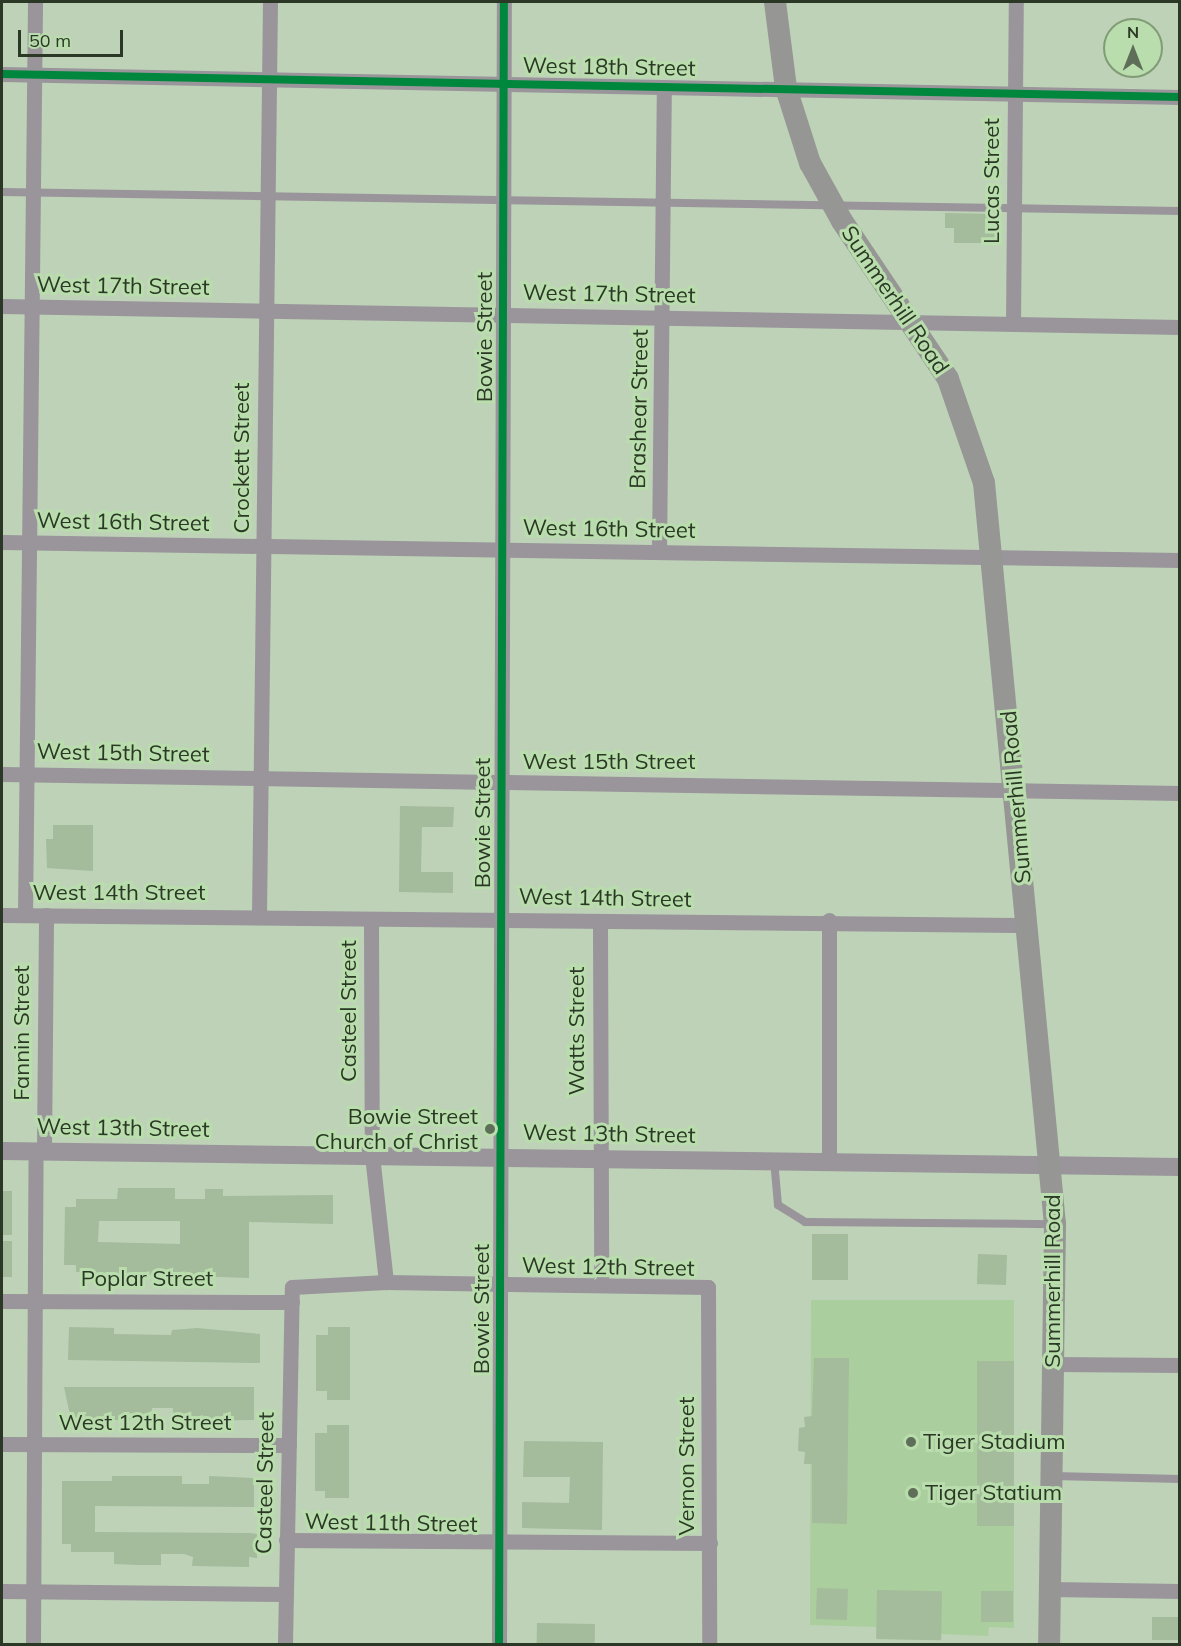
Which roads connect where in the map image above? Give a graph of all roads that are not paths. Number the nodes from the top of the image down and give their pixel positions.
1 (35, 2) edge
2 (270, 2) edge
3 (504, 2) edge
4 (775, 2) edge
5 (1016, 2) edge
6 (2, 74) edge
7 (34, 74) junction
8 (268, 79) junction
9 (503, 84) junction
10 (664, 87) junction
11 (786, 88) junction
12 (1015, 94) junction
13 (1179, 97) edge
14 (2, 192) edge
15 (33, 193) junction
16 (266, 196) junction
17 (503, 200) junction
18 (664, 203) junction
19 (832, 205) junction
20 (1014, 208) junction
21 (1179, 211) edge
22 (2, 306) edge
23 (32, 307) junction
24 (264, 311) junction
25 (503, 315) junction
26 (663, 318) junction
27 (915, 323) junction
28 (1013, 324) junction
29 (1179, 327) edge
30 (2, 542) edge
31 (29, 543) junction
32 (264, 546) junction
33 (502, 549) junction
34 (659, 552) junction
35 (994, 557) junction
36 (1179, 560) edge
37 (2, 774) edge
38 (27, 774) junction
39 (262, 779) junction
40 (501, 784) junction
41 (1016, 791) junction
42 (1179, 793) edge
43 (2, 915) edge
44 (25, 915) junction
45 (46, 915) junction
46 (259, 915) junction
47 (501, 919) junction
48 (371, 920) junction
49 (829, 920) junction
50 (600, 924) junction
51 (1028, 925) junction
52 (2, 1150) edge
53 (40, 1151) junction
54 (372, 1155) junction
55 (500, 1157) junction
56 (600, 1158) junction
57 (774, 1160) junction
58 (829, 1161) junction
59 (1051, 1164) junction
60 (1179, 1167) edge
61 (1054, 1224) junction
62 (386, 1282) junction
63 (500, 1283) junction
64 (601, 1283) junction
65 (708, 1287) joint
66 (292, 1294) junction
67 (2, 1301) edge
68 (35, 1302) junction
69 (1054, 1365) junction
70 (1179, 1365) edge
71 (2, 1444) edge
72 (34, 1445) junction
73 (289, 1445) junction
74 (1051, 1476) junction
75 (1179, 1479) edge
76 (286, 1540) junction
77 (499, 1543) junction
78 (710, 1543) junction
79 (1050, 1589) junction
80 (2, 1591) edge
81 (1179, 1591) edge
82 (33, 1592) junction
83 (286, 1594) junction
84 (33, 1644) edge
85 (285, 1644) edge
86 (499, 1644) edge
87 (709, 1644) edge
88 (1049, 1644) edge

1 - 7 street
2 - 8 street, Crockett Street
3 - 9 street, Bowie Street
4 - 11 main road, Summerhill Road
5 - 12 street, Lucas Street
6 - 7 street, West 18th Street
7 - 8 street, West 18th Street
7 - 15 street
8 - 9 street, West 18th Street
8 - 16 street, Crockett Street
9 - 10 street, West 18th Street
9 - 17 street, Bowie Street
10 - 11 street, West 18th Street
10 - 18 street, Brashear Street
11 - 12 street, West 18th Street
11 - 19 main road, Summerhill Road
12 - 13 street, West 18th Street
12 - 20 street, Lucas Street
14 - 15 lane
15 - 16 lane
15 - 23 street
16 - 17 lane
16 - 24 street, Crockett Street
17 - 18 lane
17 - 25 street, Bowie Street
18 - 19 lane
18 - 26 street, Brashear Street
19 - 20 lane
19 - 27 main road, Summerhill Road
20 - 21 lane
20 - 28 street, Lucas Street
22 - 23 street, West 17th Street
23 - 24 street, West 17th Street
23 - 31 street
24 - 25 street, West 17th Street
24 - 32 street, Crockett Street
25 - 26 street, West 17th Street
25 - 33 street, Bowie Street
26 - 27 street, West 17th Street
26 - 34 street, Brashear Street
27 - 28 street, West 17th Street
27 - 35 main road, Summerhill Road
28 - 29 street, West 17th Street
30 - 31 street, West 16th Street
31 - 32 street, West 16th Street
31 - 38 street
32 - 33 street, West 16th Street
32 - 39 street, Crockett Street
33 - 34 street, West 16th Street
33 - 40 street, Bowie Street
34 - 35 street, West 16th Street
35 - 36 street, West 16th Street
35 - 41 main road, Summerhill Road
37 - 38 street, West 15th Street
38 - 39 street, West 15th Street
38 - 44 street
39 - 40 street, West 15th Street
39 - 46 street, Crockett Street
40 - 41 street, West 15th Street
40 - 47 street, Bowie Street
41 - 42 street, West 15th Street
41 - 51 main road, Summerhill Road
43 - 44 street, West 14th Street
44 - 45 street, West 14th Street
45 - 46 street, West 14th Street
45 - 53 street, Fannin Street
46 - 48 street, West 14th Street
47 - 48 street, West 14th Street
47 - 50 street, West 14th Street
47 - 55 street, Bowie Street
48 - 54 street, Casteel Street
49 - 50 street, West 14th Street
49 - 51 street, West 14th Street
49 - 58 street
50 - 56 street, Watts Street
51 - 59 main road, Summerhill Road
52 - 53 street, West 13th Street
53 - 54 street, West 13th Street
53 - 68 street, Fannin Street
54 - 55 street, West 13th Street
54 - 62 street, Casteel Street
55 - 56 street, West 13th Street
55 - 63 street, Bowie Street
56 - 57 street, West 13th Street
56 - 64 street, Watts Street
57 - 58 street, West 13th Street
57 - 61 lane
58 - 59 street, West 13th Street
59 - 60 street, West 13th Street
59 - 61 main road, Summerhill Road
61 - 69 main road, Summerhill Road
62 - 63 street, West 12th Street
62 - 66 street, West 12th Street
63 - 64 street, West 12th Street
63 - 77 street, Bowie Street
64 - 65 street, West 12th Street
65 - 78 street, Vernon Street
66 - 68 street, Poplar Street
66 - 73 street, Casteel Street
67 - 68 street, Poplar Street
68 - 72 street, Fannin Street
69 - 70 street
69 - 74 main road, Summerhill Road
71 - 72 street, West 12th Street
72 - 73 street, West 12th Street
72 - 82 street, Fannin Street
73 - 76 street, Casteel Street
74 - 75 lane
74 - 79 main road, Summerhill Road
76 - 77 street, West 11th Street
76 - 83 street, Casteel Street
77 - 78 street, West 11th Street
77 - 86 street, Bowie Street
78 - 87 street, Vernon Street
79 - 81 street
79 - 88 main road, Summerhill Road
80 - 82 street
82 - 83 street
82 - 84 street, Fannin Street
83 - 85 street, Casteel Street

